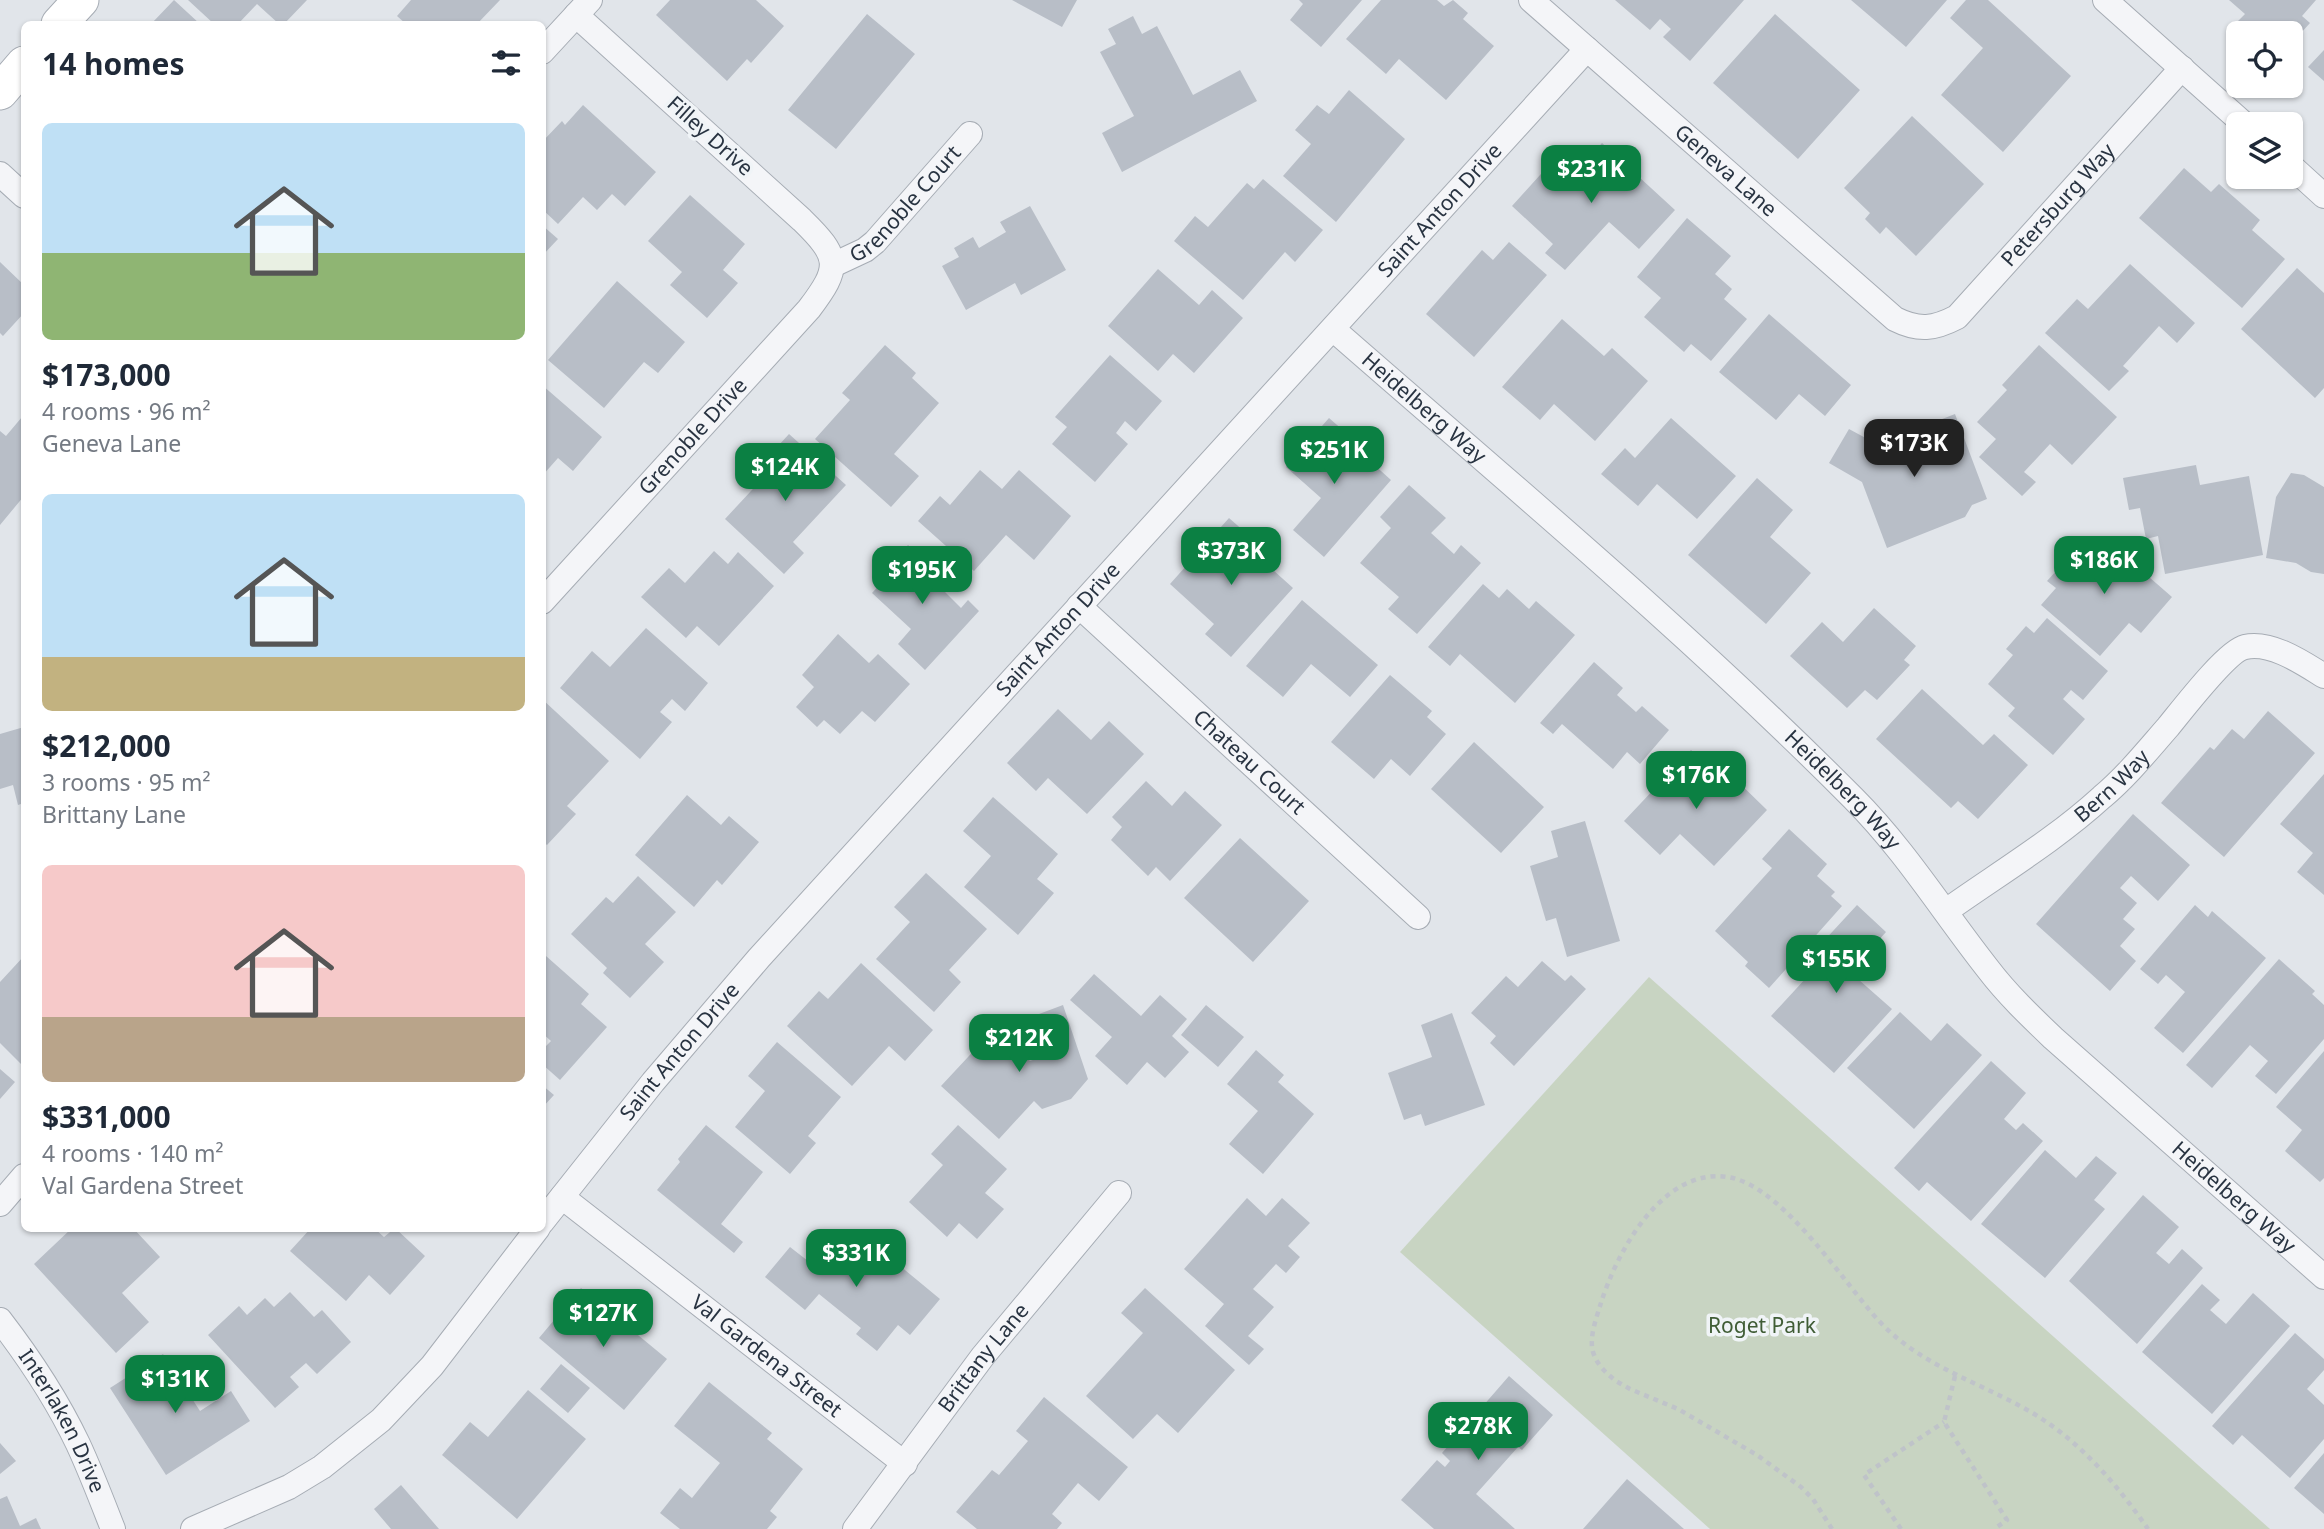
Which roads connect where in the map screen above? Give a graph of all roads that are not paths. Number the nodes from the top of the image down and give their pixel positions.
1 (81, 0) edge
2 (1531, 0) edge
3 (2105, 0) edge
4 (583, 7) edge
5 (62, 21) edge
6 (546, 48) edge
7 (1587, 49) junction
8 (21, 68) edge
9 (2182, 68) junction
10 (0, 92) edge
11 (2231, 112) edge
12 (970, 134) dead end
13 (0, 174) edge
14 (2303, 177) edge
15 (21, 193) edge
16 (2324, 196) edge
17 (833, 265) junction
18 (1927, 328) joint
19 (1334, 330) junction
20 (546, 599) edge
21 (1079, 606) junction
22 (2324, 676) edge
23 (1946, 911) junction
24 (1418, 917) dead end
25 (21, 1179) edge
26 (1119, 1193) dead end
27 (562, 1197) junction
28 (0, 1203) edge
29 (546, 1217) edge
30 (535, 1232) edge
31 (2324, 1277) edge
32 (0, 1320) edge
33 (905, 1464) junction
34 (113, 1529) edge
35 (193, 1529) edge
36 (855, 1529) edge

1 - 5 street
2 - 7 street, Geneva Lane
3 - 9 street
4 - 6 street
4 - 17 street, Filley Drive
7 - 18 street, Geneva Lane
7 - 19 street, Saint Anton Drive
8 - 10 street
9 - 11 street
9 - 18 street, Petersburg Way
12 - 17 street, Grenoble Court
13 - 15 street
14 - 16 street
17 - 20 street, Grenoble Drive
19 - 21 street, Saint Anton Drive
19 - 23 street, Heidelberg Way
21 - 24 street, Chateau Court
21 - 27 street, Saint Anton Drive
22 - 23 street, Bern Way
23 - 31 street, Heidelberg Way
25 - 28 street
26 - 33 street, Brittany Lane
27 - 29 street, Saint Anton Drive
27 - 33 street, Val Gardena Street
30 - 35 street
32 - 34 street, Interlaken Drive
33 - 36 street, Brittany Lane

